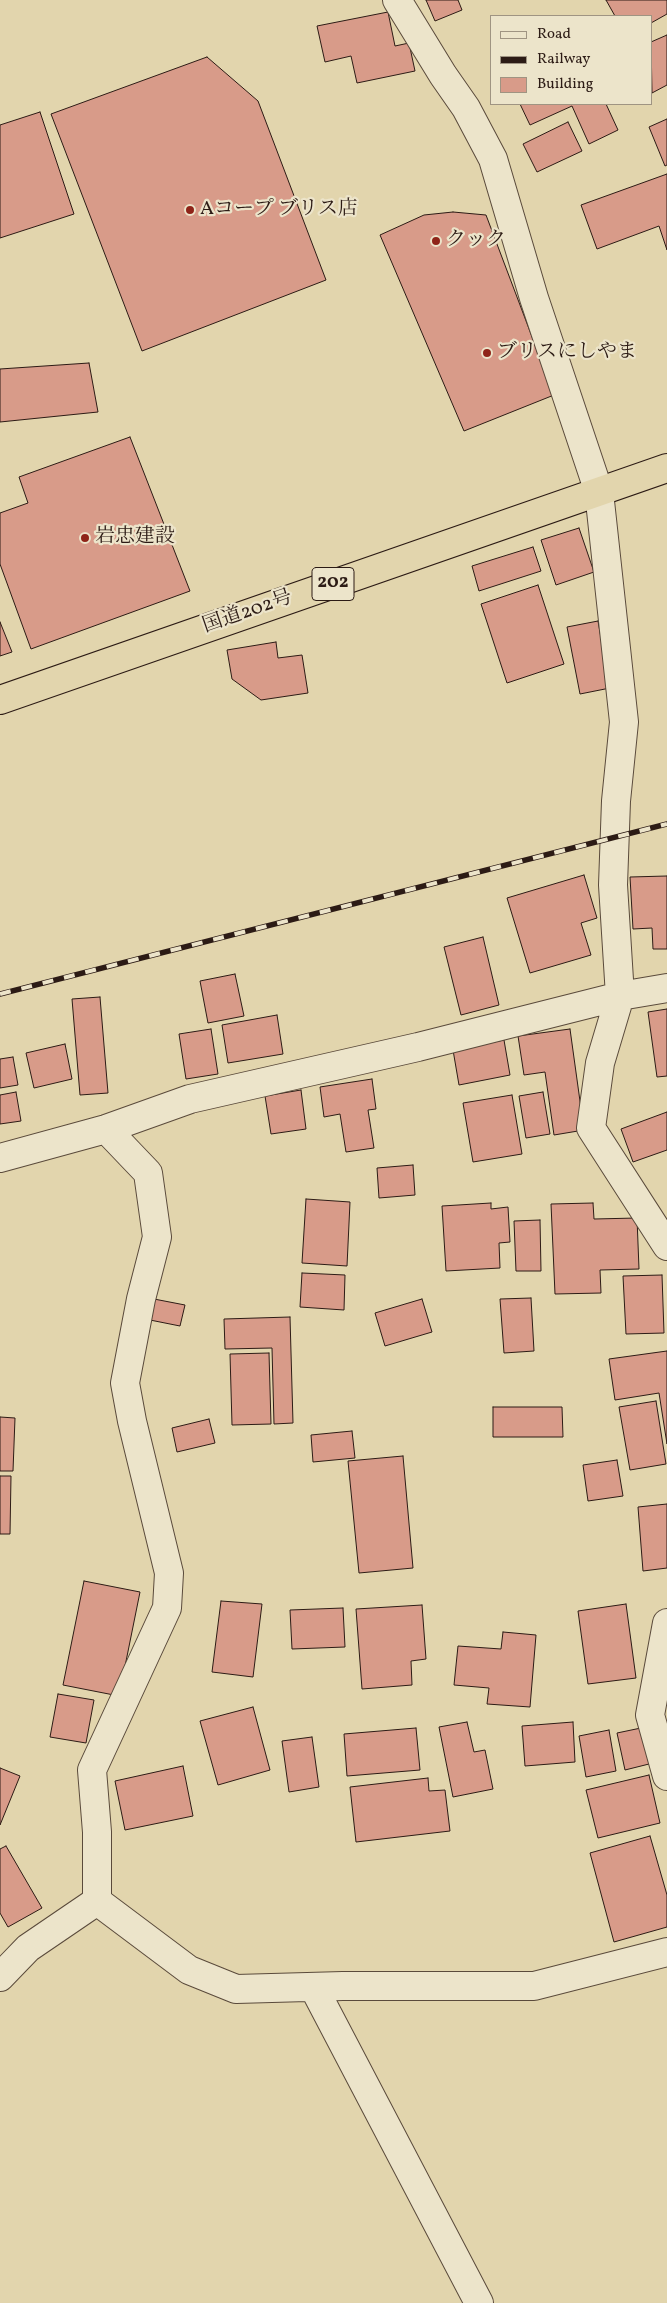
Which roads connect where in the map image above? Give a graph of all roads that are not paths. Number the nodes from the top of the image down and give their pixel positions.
1 (397, 0) edge
2 (667, 468) edge
3 (600, 492) junction
4 (0, 700) edge
5 (667, 988) edge
6 (620, 996) junction
7 (106, 1129) junction
8 (0, 1158) edge
9 (667, 1246) edge
10 (667, 1623) edge
11 (667, 1776) edge
12 (97, 1901) junction
13 (667, 1952) edge
14 (0, 1977) edge
15 (314, 1988) junction
16 (480, 2303) edge

1 - 3 street
2 - 3 highway, 国道202号 / 202
3 - 4 highway, 国道202号 / 202
3 - 6 street
5 - 6 street
6 - 7 street
6 - 9 street
7 - 8 street
7 - 12 street
10 - 11 street
12 - 14 street
12 - 15 street
13 - 15 street
15 - 16 street

